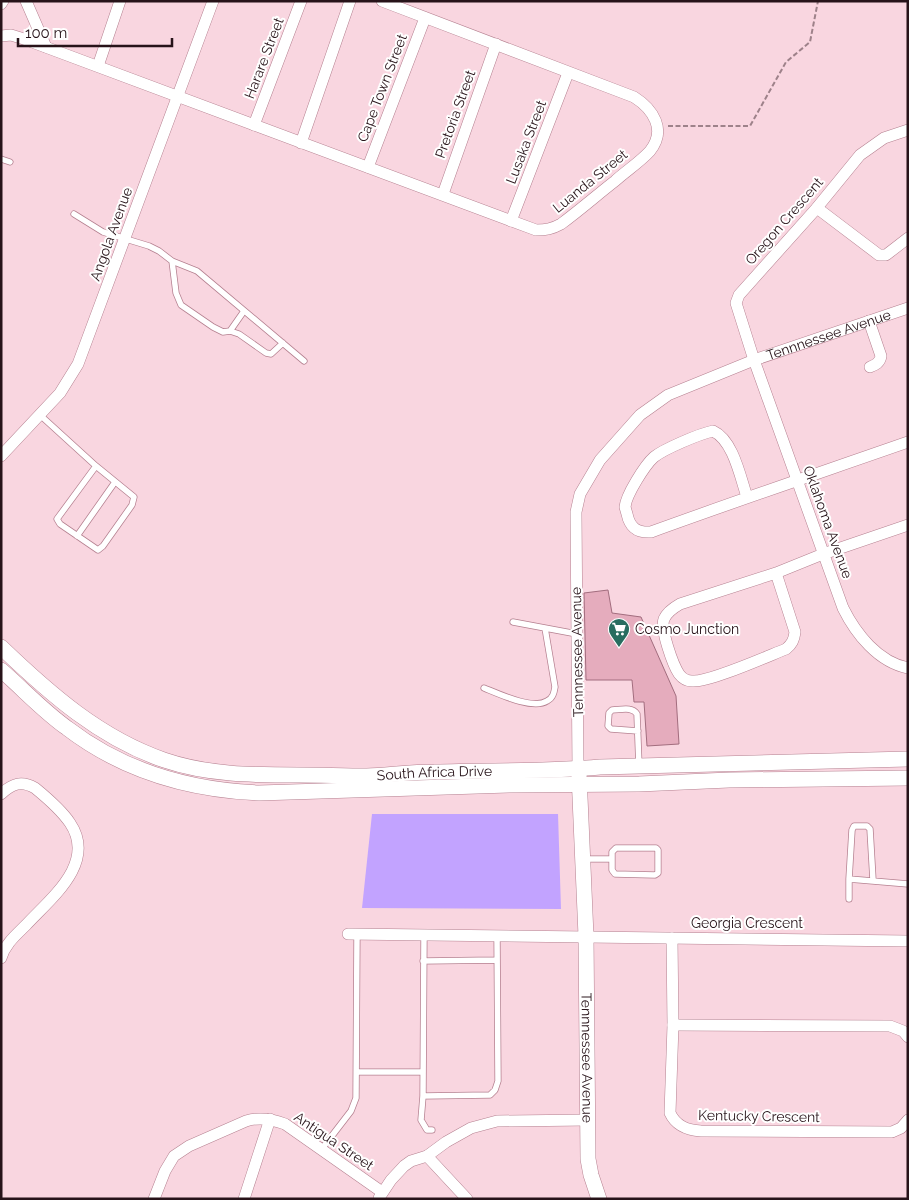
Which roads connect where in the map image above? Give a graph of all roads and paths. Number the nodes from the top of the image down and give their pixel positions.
1 (26, 1) edge
2 (120, 1) edge
3 (213, 1) edge
4 (301, 1) edge
5 (350, 1) edge
6 (382, 1) edge
7 (818, 1) edge
8 (425, 18) junction
9 (1, 36) edge
10 (496, 44) junction
11 (46, 48) junction
12 (98, 66) junction
13 (568, 72) junction
14 (177, 96) junction
15 (254, 125) junction
16 (657, 126) junction
17 (908, 130) edge
18 (301, 142) junction
19 (1, 159) edge
20 (10, 162) dead end
21 (368, 167) junction
22 (443, 194) junction
23 (816, 208) junction
24 (74, 214) dead end
25 (511, 221) junction
26 (908, 238) edge
27 (125, 239) junction
28 (172, 261) junction
29 (908, 308) edge
30 (244, 311) junction
31 (869, 321) junction
32 (230, 331) junction
33 (283, 343) junction
34 (754, 360) junction
35 (304, 361) dead end
36 (870, 367) dead end
37 (40, 415) junction
38 (908, 442) edge
39 (1, 456) edge
40 (96, 466) junction
41 (797, 481) junction
42 (115, 482) junction
43 (747, 497) junction
44 (908, 525) edge
45 (78, 536) junction
46 (822, 554) junction
47 (776, 573) junction
48 (513, 622) dead end
49 (545, 628) junction
50 (577, 634) junction
51 (1, 647) edge
52 (908, 668) edge
53 (1, 670) edge
54 (484, 688) dead end
55 (638, 730) junction
56 (908, 759) edge
57 (639, 766) junction
58 (578, 769) junction
59 (908, 778) edge
60 (579, 785) junction
61 (1, 794) edge
62 (582, 859) junction
63 (612, 859) junction
64 (850, 879) junction
65 (873, 880) junction
66 (908, 884) edge
67 (849, 899) dead end
68 (353, 934) joint
69 (424, 935) junction
70 (497, 935) junction
71 (586, 936) junction
72 (672, 938) junction
73 (908, 941) edge
74 (1, 958) edge
75 (497, 960) junction
76 (423, 962) junction
77 (673, 1025) junction
78 (908, 1037) edge
79 (357, 1072) junction
80 (423, 1072) junction
81 (423, 1096) junction
82 (270, 1119) junction
83 (587, 1120) junction
84 (908, 1120) edge
85 (432, 1130) dead end
86 (322, 1150) junction
87 (427, 1156) junction
88 (380, 1195) edge
89 (154, 1199) edge
90 (244, 1199) edge
91 (467, 1199) edge
92 (598, 1199) edge

1 - 11 street
2 - 12 street
3 - 14 street, Angola Avenue
4 - 15 street, Harare Street
5 - 18 street
6 - 8 street
7 - 16 path
8 - 10 street
8 - 21 street, Cape Town Street
9 - 11 street, Luanda Street
10 - 13 street
10 - 22 street, Pretoria Street
11 - 12 street, Luanda Street
12 - 14 street, Luanda Street
13 - 16 street
13 - 25 street, Lusaka Street
14 - 15 street, Luanda Street
14 - 27 street, Angola Avenue
15 - 18 street, Luanda Street
16 - 25 street, Luanda Street
17 - 23 street, Oregon Crescent
18 - 21 street, Luanda Street
19 - 20 lane
21 - 22 street, Luanda Street
22 - 25 street, Luanda Street
23 - 26 street
23 - 34 street, Oregon Crescent
24 - 27 lane
27 - 28 lane
27 - 37 street, Angola Avenue
28 - 30 lane
28 - 32 lane
29 - 31 street, Tennnessee Avenue
30 - 32 lane
30 - 33 lane
31 - 34 street, Tennnessee Avenue
31 - 36 street
32 - 33 lane
33 - 35 lane
34 - 41 street, Oklahoma Avenue
34 - 50 street, Tennnessee Avenue
37 - 39 street, Angola Avenue
37 - 40 lane
38 - 41 street
40 - 42 lane
40 - 45 lane
41 - 43 street
41 - 46 street, Oklahoma Avenue
42 - 45 lane
42 - 45 lane
43 - 43 street
44 - 46 street
46 - 47 street
46 - 52 street, Oklahoma Avenue
47 - 47 street
48 - 49 lane
49 - 50 lane
49 - 54 lane
50 - 58 street, Tennnessee Avenue
51 - 58 street, South Africa Drive
53 - 60 street, South Africa Drive
55 - 55 lane
55 - 57 lane
56 - 57 street, South Africa Drive
57 - 58 street, South Africa Drive
58 - 60 street, Tennnessee Avenue
59 - 60 street, South Africa Drive
60 - 62 street, Tennnessee Avenue
61 - 74 street
62 - 63 lane
62 - 71 street, Tennnessee Avenue
63 - 63 lane
64 - 65 lane
64 - 65 lane
64 - 67 lane
65 - 66 lane
68 - 69 street, Georgia Crescent
68 - 79 lane
69 - 70 street, Georgia Crescent
69 - 76 lane
70 - 71 street, Georgia Crescent
70 - 75 lane
71 - 72 street, Georgia Crescent
71 - 83 street, Tennnessee Avenue
72 - 73 street, Georgia Crescent
72 - 77 street, Kentucky Crescent
75 - 76 lane
75 - 81 lane
76 - 80 lane
77 - 78 street
77 - 84 street, Kentucky Crescent
79 - 80 lane
79 - 86 lane
80 - 81 lane
81 - 85 lane
82 - 86 street, Antigua Street
82 - 89 street
82 - 90 street
83 - 87 street
83 - 92 street, Tennnessee Avenue
86 - 88 street, Antigua Street
87 - 88 street
87 - 91 street

